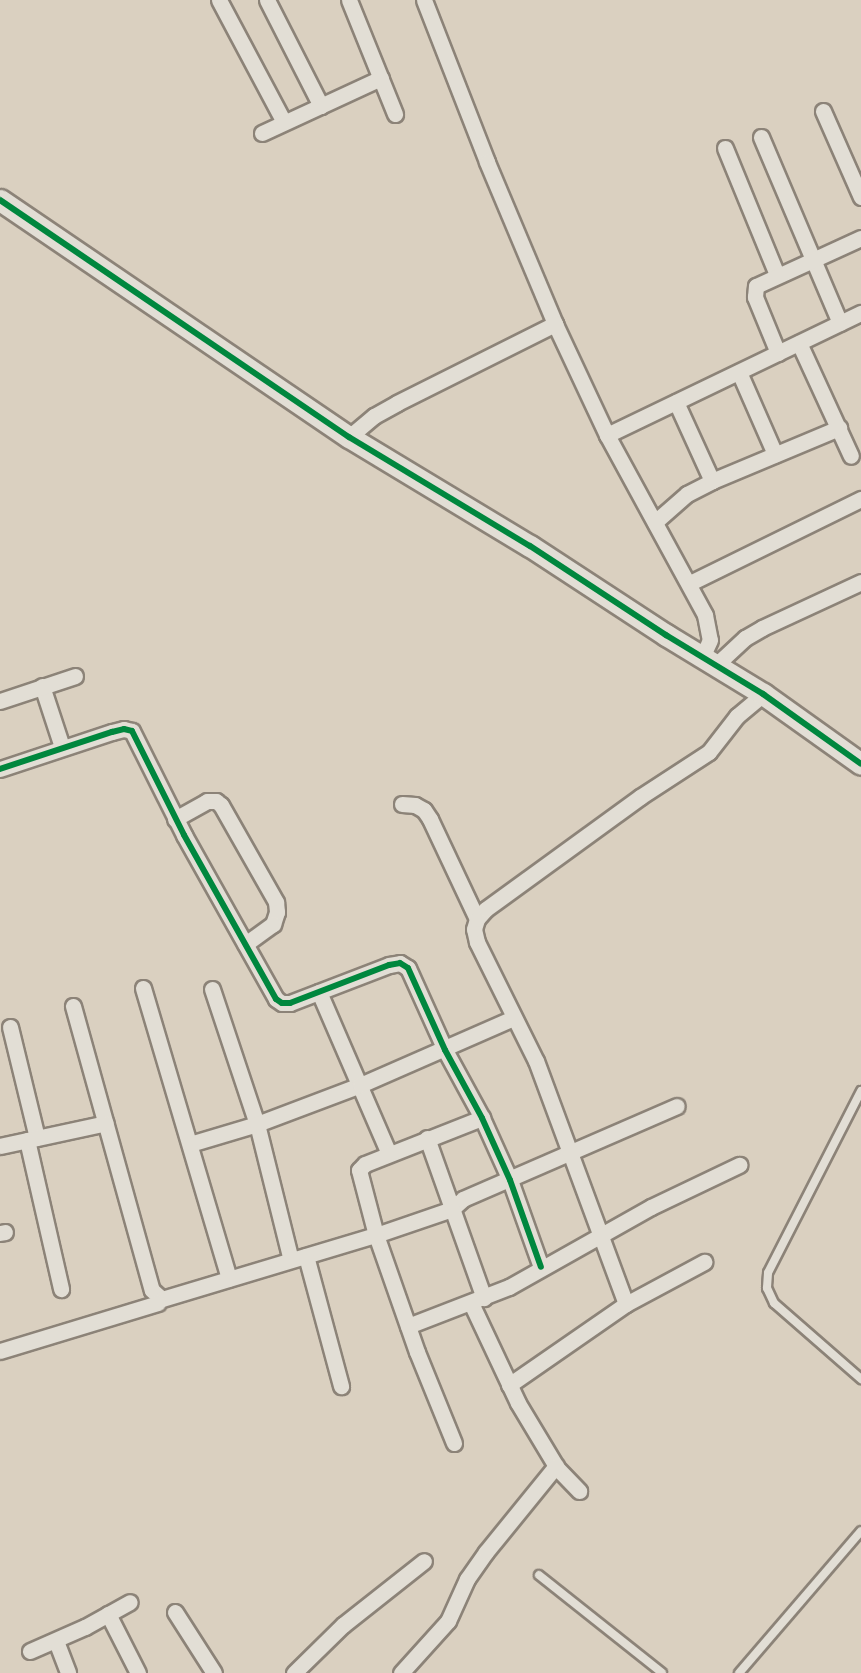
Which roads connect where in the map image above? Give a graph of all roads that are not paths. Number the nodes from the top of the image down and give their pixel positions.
1 (219, 0) edge
2 (267, 0) edge
3 (349, 0) edge
4 (424, 0) edge
5 (381, 78) junction
6 (321, 106) junction
7 (823, 111) dead end
8 (395, 114) dead end
9 (285, 122) junction
10 (262, 133) dead end
11 (761, 137) dead end
12 (725, 148) dead end
13 (861, 197) edge
14 (0, 200) edge
15 (861, 237) edge
16 (813, 259) junction
17 (777, 275) junction
18 (861, 312) edge
19 (840, 323) junction
20 (555, 324) junction
21 (799, 343) junction
22 (778, 352) junction
23 (739, 372) junction
24 (676, 402) junction
25 (838, 428) junction
26 (608, 435) junction
27 (349, 437) junction
28 (775, 454) junction
29 (851, 456) dead end
30 (712, 481) junction
31 (861, 499) edge
32 (655, 522) junction
33 (861, 582) edge
34 (690, 583) junction
35 (709, 661) junction
36 (75, 675) dead end
37 (42, 686) junction
38 (763, 694) junction
39 (0, 701) edge
40 (62, 747) junction
41 (861, 764) edge
42 (0, 769) edge
43 (402, 804) dead end
44 (175, 819) junction
45 (477, 919) junction
46 (244, 944) junction
47 (144, 988) dead end
48 (212, 989) dead end
49 (319, 992) junction
50 (73, 1006) dead end
51 (513, 1018) junction
52 (10, 1027) dead end
53 (445, 1050) junction
54 (360, 1085) junction
55 (861, 1091) edge
56 (677, 1106) dead end
57 (482, 1118) junction
58 (106, 1123) junction
59 (257, 1124) junction
60 (427, 1138) junction
61 (32, 1139) junction
62 (189, 1144) junction
63 (0, 1146) edge
64 (569, 1152) junction
65 (388, 1154) junction
66 (739, 1165) dead end
67 (510, 1180) junction
68 (452, 1209) junction
69 (376, 1235) junction
70 (599, 1236) junction
71 (298, 1258) junction
72 (704, 1262) dead end
73 (541, 1267) junction
74 (229, 1279) junction
75 (61, 1289) dead end
76 (478, 1300) junction
77 (158, 1303) dead end
78 (626, 1304) junction
79 (408, 1326) junction
80 (0, 1351) edge
81 (861, 1379) edge
82 (508, 1385) junction
83 (341, 1386) dead end
84 (454, 1443) dead end
85 (556, 1466) junction
86 (579, 1491) dead end
87 (861, 1532) edge
88 (424, 1561) dead end
89 (539, 1575) dead end
90 (130, 1602) dead end
91 (175, 1612) dead end
92 (108, 1614) junction
93 (56, 1641) junction
94 (30, 1651) dead end
95 (133, 1672) edge
96 (68, 1673) edge
97 (214, 1673) edge
98 (294, 1673) edge
99 (401, 1673) edge
100 (662, 1673) edge
101 (739, 1673) edge

1 - 9 street
2 - 6 street
3 - 5 street
4 - 20 street
5 - 6 street
5 - 8 street
6 - 9 street
7 - 13 street
9 - 10 street
11 - 16 street
12 - 17 street
14 - 27 street
15 - 16 street
16 - 17 street
16 - 19 street
17 - 22 street
18 - 19 street
19 - 21 street
20 - 26 street
20 - 27 street
21 - 22 street
21 - 25 street
22 - 23 street
23 - 24 street
23 - 28 street
24 - 26 street
24 - 30 street
25 - 28 street
25 - 29 street
26 - 32 street
27 - 35 street
28 - 30 street
30 - 32 street
31 - 34 street
32 - 34 street
33 - 35 street
34 - 35 street
35 - 38 street
36 - 37 street
37 - 39 street
37 - 40 street
38 - 41 street
38 - 45 street
40 - 42 street
40 - 44 street
43 - 45 street
44 - 46 street
44 - 46 street
45 - 51 street
46 - 49 street
47 - 62 street
48 - 59 street
49 - 53 street
49 - 54 street
50 - 58 street
51 - 53 street
51 - 64 street
52 - 61 street
53 - 54 street
53 - 57 street
54 - 59 street
54 - 65 street
55 - 81 lane
56 - 64 street
57 - 60 street
57 - 67 street
58 - 61 street
58 - 74 street
59 - 62 street
59 - 71 street
60 - 65 street
60 - 68 street
61 - 63 street
61 - 75 street
62 - 74 street
64 - 67 street
64 - 70 street
65 - 69 street
66 - 70 street
67 - 68 street
67 - 73 street
68 - 69 street
68 - 76 street
69 - 71 street
69 - 79 street
70 - 73 street
70 - 78 street
71 - 74 street
71 - 83 street
72 - 78 street
73 - 76 street
76 - 79 street
76 - 82 street
77 - 80 street
78 - 82 street
79 - 84 street
82 - 85 street
85 - 86 street
85 - 99 street
87 - 101 lane
88 - 98 street
89 - 100 lane
90 - 92 street
91 - 97 street
92 - 93 street
92 - 95 street
93 - 94 street
93 - 96 street

